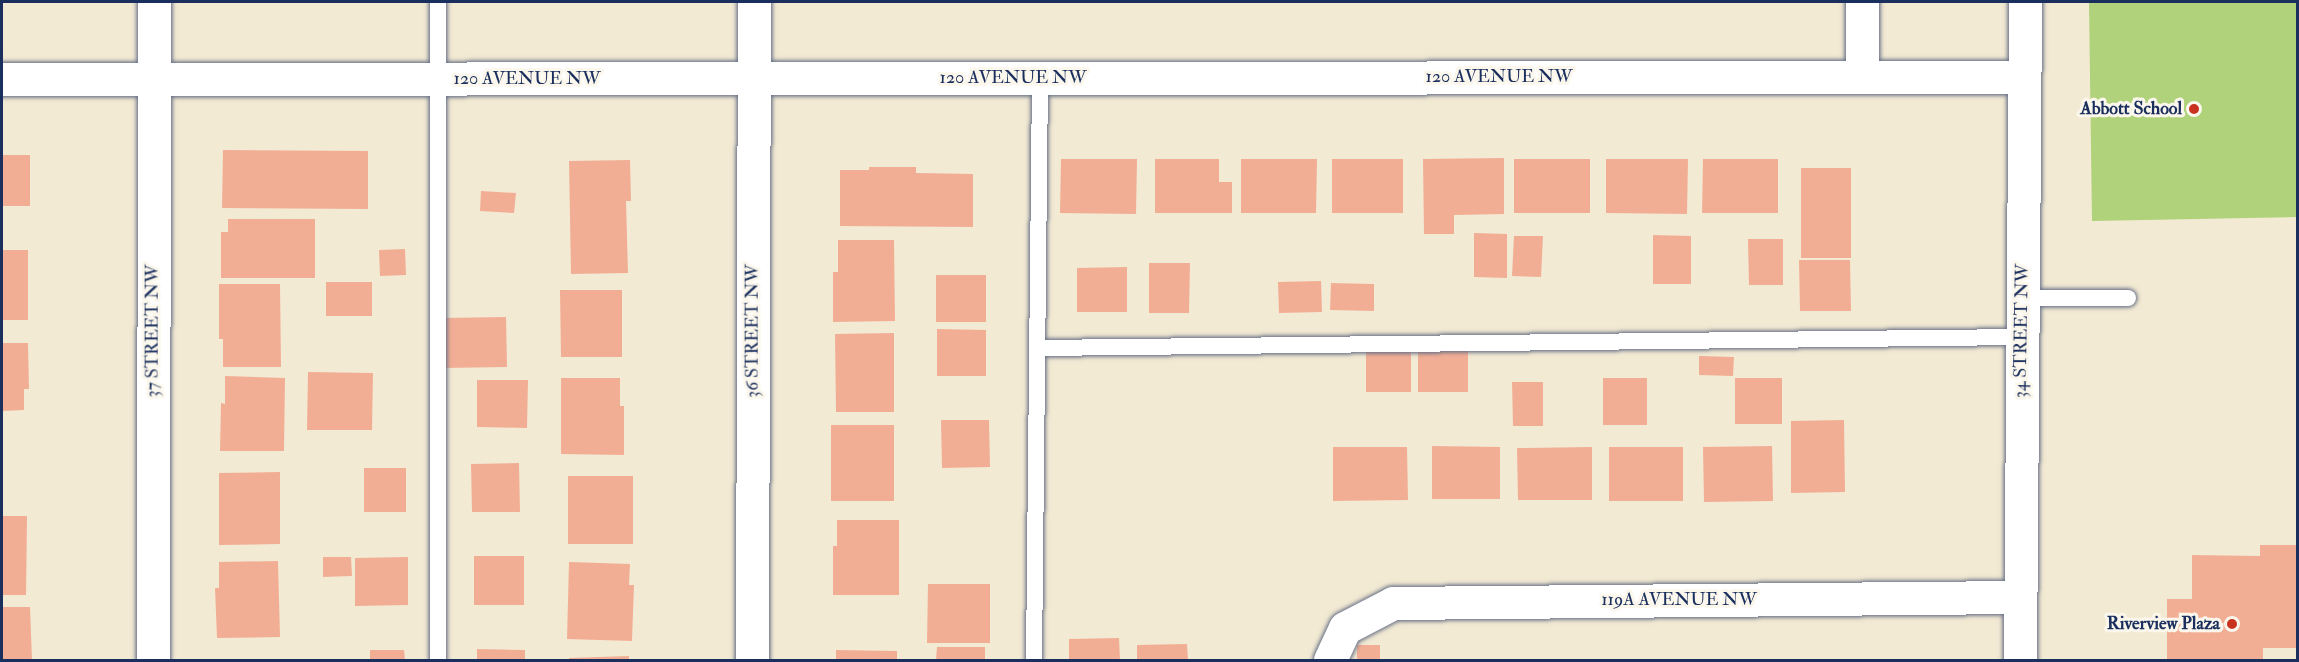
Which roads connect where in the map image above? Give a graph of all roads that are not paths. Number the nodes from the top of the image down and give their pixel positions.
1 (154, 2) edge
2 (438, 2) edge
3 (754, 2) edge
4 (1862, 2) edge
5 (2025, 2) edge
6 (1862, 77) junction
7 (2024, 77) junction
8 (1040, 78) junction
9 (438, 79) junction
10 (754, 79) junction
11 (2, 80) edge
12 (154, 80) junction
13 (2023, 298) junction
14 (2128, 298) dead end
15 (2022, 337) junction
16 (1038, 348) junction
17 (2020, 597) junction
18 (153, 660) edge
19 (438, 660) edge
20 (752, 660) edge
21 (1034, 660) edge
22 (1330, 660) edge
23 (2020, 660) edge

1 - 12 street, 37 STREET NW
2 - 9 lane
3 - 10 street, 36 STREET NW
4 - 6 street
5 - 7 street, 34 STREET NW
6 - 7 street, 120 AVENUE NW
6 - 8 street, 120 AVENUE NW
7 - 13 street, 34 STREET NW
8 - 10 street, 120 AVENUE NW
8 - 16 lane
9 - 10 street, 120 AVENUE NW
9 - 12 street, 120 AVENUE NW
9 - 19 lane
10 - 20 street, 36 STREET NW
11 - 12 street, 120 AVENUE NW
12 - 18 street, 37 STREET NW
13 - 14 lane
13 - 15 street, 34 STREET NW
15 - 16 lane
15 - 17 street, 34 STREET NW
16 - 21 lane
17 - 22 street, 119A AVENUE NW
17 - 23 street, 34 STREET NW

